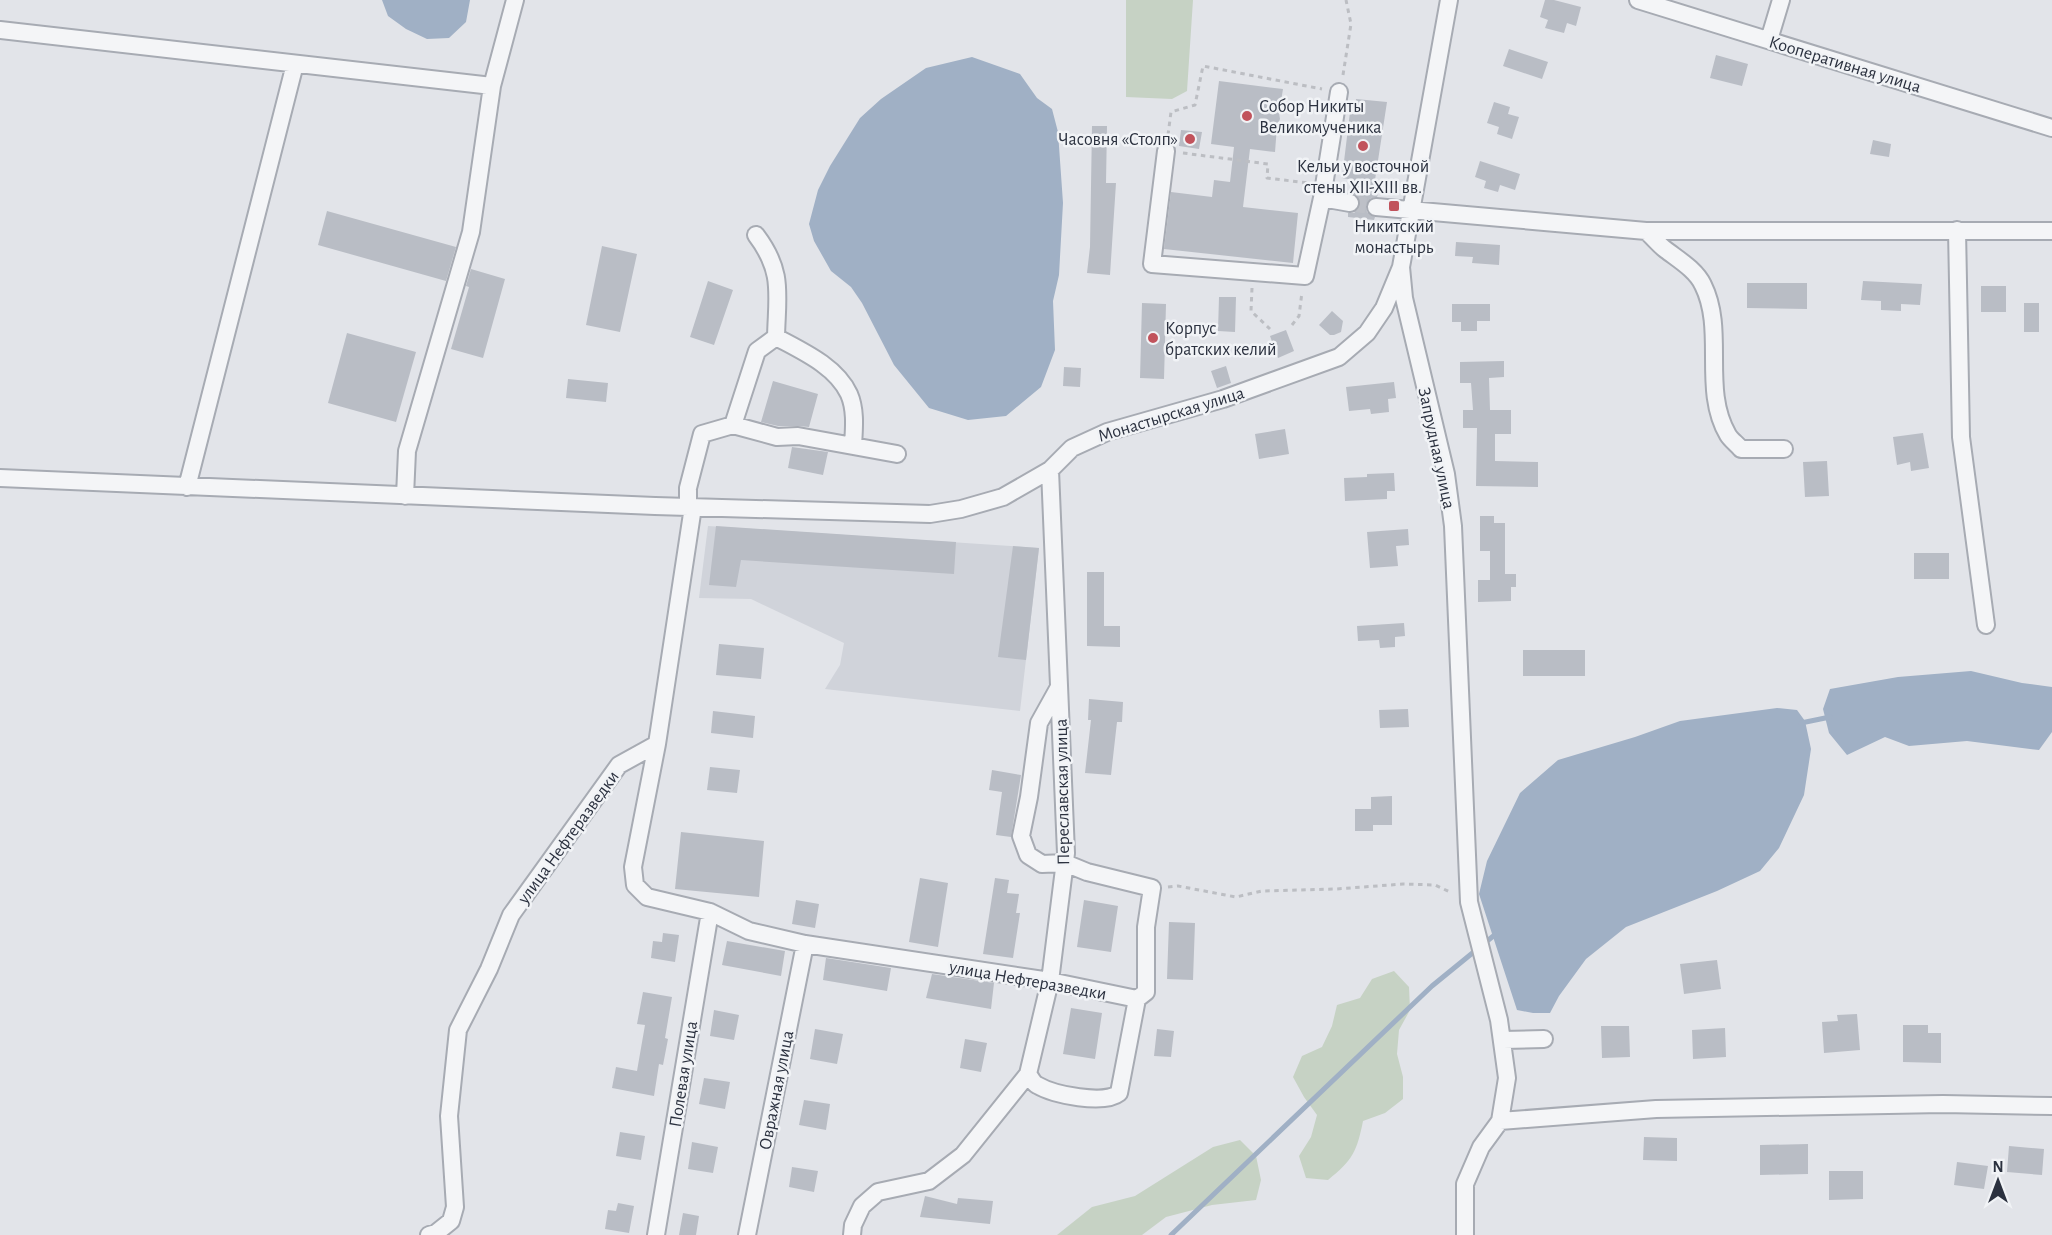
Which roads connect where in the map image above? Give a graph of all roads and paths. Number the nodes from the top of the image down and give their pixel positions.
1 (515, 0) edge
2 (1346, 0) edge
3 (1449, 0) edge
4 (1638, 0) edge
5 (1781, 0) edge
6 (0, 30) edge
7 (1769, 40) junction
8 (295, 64) junction
9 (492, 86) junction
10 (1339, 92) junction
11 (2052, 128) edge
12 (1166, 151) junction
13 (1323, 192) junction
14 (1350, 203) tunnel mouth
15 (1376, 207) tunnel mouth
16 (1411, 210) junction
17 (1956, 230) junction
18 (1646, 231) junction
19 (2052, 231) edge
20 (756, 235) dead end
21 (1401, 267) junction
22 (1253, 272) junction
23 (1305, 276) junction
24 (1292, 325) dead end
25 (1270, 329) dead end
26 (776, 337) junction
27 (733, 425) junction
28 (853, 445) junction
29 (1784, 449) dead end
30 (897, 454) dead end
31 (1050, 470) junction
32 (0, 478) edge
33 (187, 487) junction
34 (405, 496) junction
35 (690, 507) junction
36 (1986, 625) dead end
37 (1059, 686) junction
38 (657, 744) junction
39 (1065, 863) junction
40 (1152, 888) junction
41 (1469, 902) junction
42 (710, 912) junction
43 (805, 944) junction
44 (1050, 981) junction
45 (1137, 999) junction
46 (1544, 1039) dead end
47 (1503, 1040) junction
48 (1028, 1074) junction
49 (2052, 1106) edge
50 (1500, 1121) junction
51 (433, 1234) edge
52 (656, 1235) edge
53 (747, 1235) edge
54 (852, 1235) edge
55 (1465, 1235) edge

1 - 9 street
2 - 10 path
3 - 16 street, Запрудная улица
4 - 7 street, Кооперативная улица
5 - 7 street
6 - 8 street
7 - 11 street, Кооперативная улица
8 - 9 street
8 - 33 street
9 - 34 street
10 - 12 path
10 - 13 street
12 - 13 path
12 - 22 street
13 - 14 street
13 - 23 street
15 - 16 street
16 - 18 street
16 - 21 street, Запрудная улица
17 - 18 street
17 - 19 street
17 - 36 street
18 - 29 street
20 - 26 street
21 - 31 street, Монастырская улица
21 - 41 street, Запрудная улица
22 - 23 street
22 - 25 path
23 - 24 path
26 - 27 street
26 - 28 street
27 - 28 street
27 - 35 street
28 - 30 street
31 - 35 street, Монастырская улица
31 - 37 street, Переславская улица
32 - 33 street, Монастырская улица
33 - 34 street, Монастырская улица
34 - 35 street, Монастырская улица
35 - 38 street
37 - 39 street, Переславская улица
37 - 39 street
38 - 42 street, улица Нефтеразведки
38 - 51 street, улица Нефтеразведки
39 - 40 street
39 - 44 street, Переславская улица
40 - 41 path
40 - 45 street
41 - 47 street, Запрудная улица
42 - 43 street, улица Нефтеразведки
42 - 52 street, Полевая улица
43 - 44 street, улица Нефтеразведки
43 - 53 street, Овражная улица
44 - 45 street, улица Нефтеразведки
44 - 48 street, Переславская улица
45 - 48 street
46 - 47 street
47 - 50 street, Запрудная улица
48 - 54 street, Переславская улица
49 - 50 street
50 - 55 street

